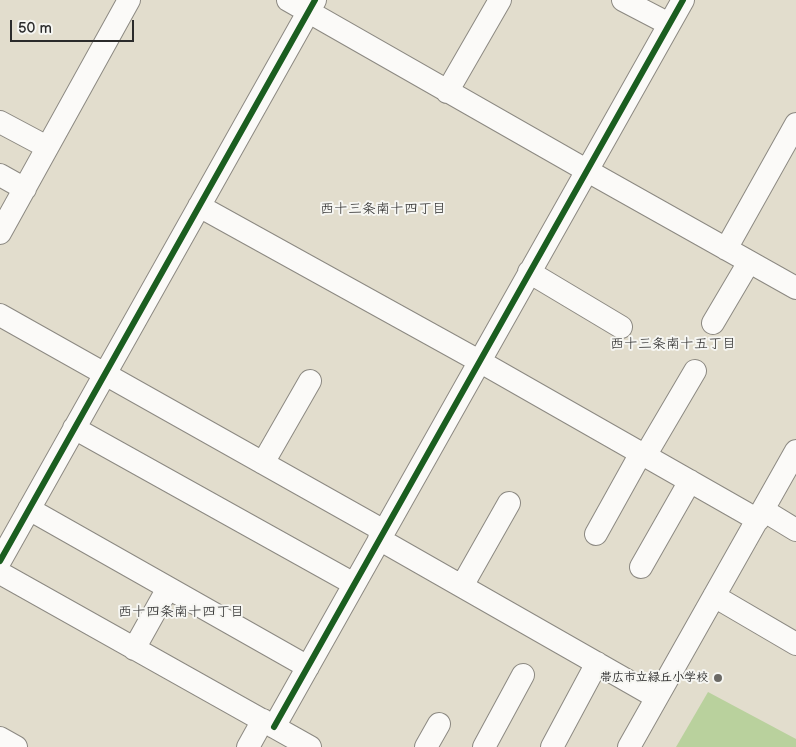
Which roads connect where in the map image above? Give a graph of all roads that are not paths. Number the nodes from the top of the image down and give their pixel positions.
1 (129, 0) edge
2 (288, 0) edge
3 (500, 0) edge
4 (623, 0) edge
5 (683, 0) edge
6 (312, 6) edge
7 (669, 24) junction
8 (448, 92) junction
9 (0, 122) edge
10 (794, 133) edge
11 (47, 147) junction
12 (586, 170) junction
13 (0, 175) edge
14 (25, 188) junction
15 (199, 206) junction
16 (1, 229) edge
17 (726, 249) junction
18 (749, 262) junction
19 (529, 272) junction
20 (796, 288) edge
21 (0, 316) edge
22 (713, 323) dead end
23 (621, 327) dead end
24 (479, 361) junction
25 (694, 371) dead end
26 (104, 374) junction
27 (310, 382) dead end
28 (74, 428) junction
29 (796, 451) edge
30 (643, 454) junction
31 (263, 463) junction
32 (690, 481) junction
33 (508, 503) dead end
34 (29, 509) junction
35 (760, 515) junction
36 (796, 530) edge
37 (596, 534) dead end
38 (381, 535) junction
39 (0, 561) edge
40 (641, 566) dead end
41 (0, 573) edge
42 (354, 584) junction
43 (462, 586) junction
44 (168, 588) junction
45 (714, 596) junction
46 (796, 644) edge
47 (134, 648) junction
48 (597, 663) junction
49 (308, 667) junction
50 (523, 675) dead end
51 (656, 697) junction
52 (269, 724) junction
53 (439, 724) dead end
54 (0, 738) edge
55 (16, 747) edge
56 (248, 747) edge
57 (310, 747) edge
58 (426, 747) edge
59 (484, 747) edge
60 (552, 747) edge
61 (628, 747) edge

1 - 11 street
2 - 6 street
3 - 8 street
4 - 7 street
5 - 7 street
6 - 8 street
6 - 15 street
7 - 12 street
8 - 12 street
9 - 11 street
10 - 17 street
11 - 14 street
12 - 17 street
12 - 19 street
13 - 14 street
14 - 16 street
15 - 24 street
15 - 26 street
17 - 18 street
18 - 20 street
18 - 22 street
19 - 23 street
19 - 24 street
21 - 26 street
24 - 30 street
24 - 38 street
25 - 30 street
26 - 28 street
26 - 31 street
27 - 31 street
28 - 34 street
28 - 42 street
29 - 35 street
30 - 32 street
30 - 37 street
31 - 38 street
32 - 35 street
32 - 40 street
33 - 43 street
34 - 39 street
34 - 44 street
35 - 36 street
35 - 45 street
38 - 42 street
38 - 43 street
41 - 47 street
42 - 49 street
43 - 48 street
44 - 47 street
44 - 49 street
45 - 46 street
45 - 51 street
47 - 52 street
48 - 51 street
48 - 60 street
49 - 52 street
50 - 59 street
51 - 61 street
52 - 56 street
52 - 57 street
53 - 58 street
54 - 55 street

